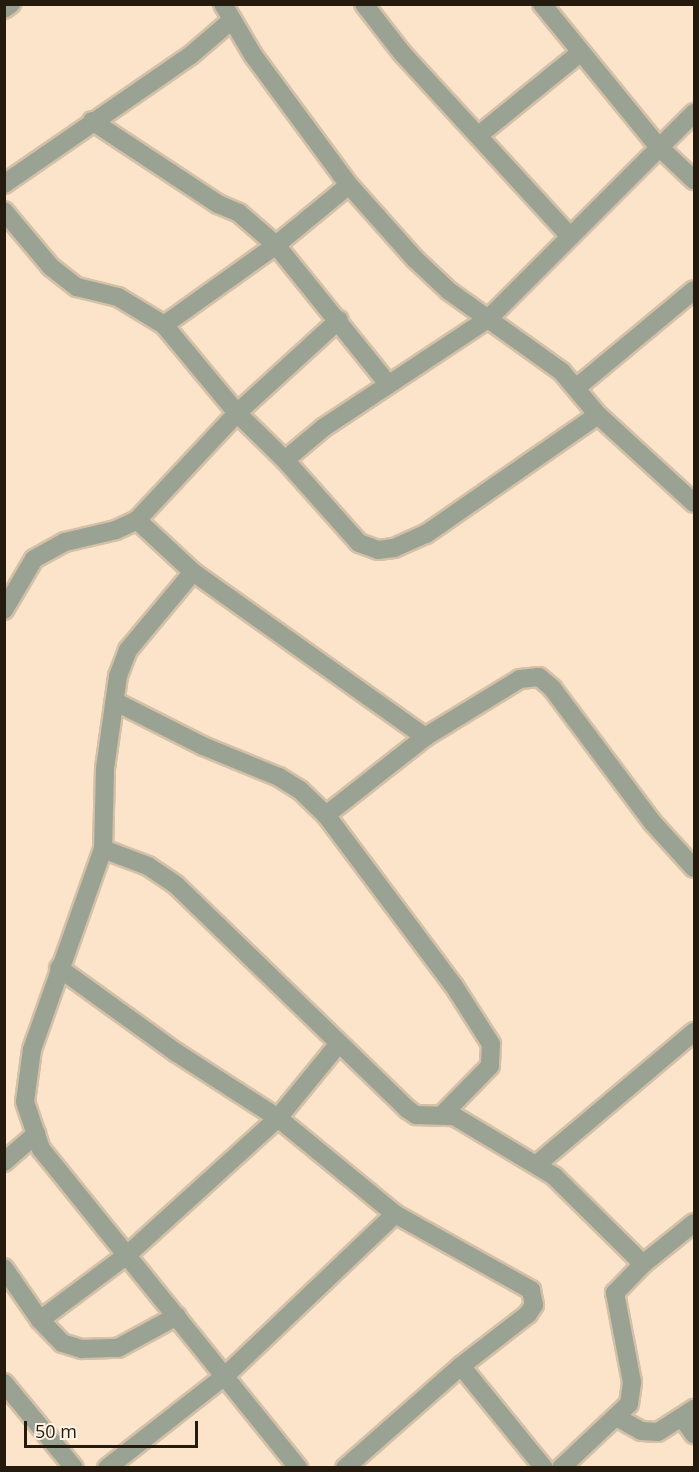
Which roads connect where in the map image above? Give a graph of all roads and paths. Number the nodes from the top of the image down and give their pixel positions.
1 (11, 4) edge
2 (364, 4) edge
3 (542, 4) edge
4 (4, 9) edge
5 (228, 12) edge
6 (580, 53) junction
7 (694, 113) edge
8 (92, 122) junction
9 (479, 135) junction
10 (658, 146) junction
11 (694, 180) edge
12 (4, 183) edge
13 (350, 185) junction
14 (4, 211) edge
15 (569, 235) junction
16 (276, 245) junction
17 (694, 290) edge
18 (489, 318) junction
19 (339, 320) junction
20 (164, 325) junction
21 (388, 384) junction
22 (576, 387) junction
23 (237, 413) junction
24 (598, 415) junction
25 (285, 460) junction
26 (691, 492) edge
27 (137, 520) junction
28 (193, 572) junction
29 (4, 610) edge
30 (116, 702) junction
31 (425, 737) junction
32 (326, 815) junction
33 (103, 849) junction
34 (694, 868) edge
35 (59, 968) junction
36 (694, 1032) edge
37 (337, 1046) junction
38 (444, 1113) junction
39 (278, 1118) junction
40 (36, 1134) junction
41 (4, 1162) edge
42 (536, 1165) junction
43 (395, 1214) junction
44 (694, 1223) edge
45 (127, 1255) junction
46 (643, 1264) junction
47 (4, 1268) edge
48 (177, 1316) junction
49 (40, 1320) junction
50 (461, 1366) junction
51 (226, 1375) junction
52 (4, 1383) edge
53 (689, 1414) edge
54 (618, 1418) junction
55 (694, 1434) edge
56 (74, 1467) edge
57 (107, 1467) edge
58 (298, 1467) edge
59 (345, 1467) edge
60 (544, 1467) edge
61 (561, 1467) edge

1 - 4 street
2 - 9 street
3 - 6 street
5 - 8 street
5 - 13 street
6 - 9 street
6 - 10 street
7 - 10 street
8 - 12 street
8 - 16 street
9 - 15 street
10 - 11 street
10 - 15 street
13 - 16 street
13 - 18 street
14 - 20 street
15 - 18 street
16 - 19 street
16 - 20 street
17 - 22 street
18 - 21 street
18 - 22 street
19 - 21 street
19 - 23 street
20 - 23 street
21 - 25 street
22 - 24 street
23 - 25 street
23 - 27 street
24 - 25 street
24 - 26 street
27 - 28 street
27 - 29 street
28 - 30 street
28 - 31 street
30 - 32 street
30 - 33 street
31 - 32 street
31 - 34 street
32 - 38 street
33 - 35 street
33 - 37 street
35 - 39 street
35 - 40 street
36 - 42 street
37 - 38 street
37 - 39 street
38 - 42 street
39 - 43 street
39 - 45 street
40 - 41 street
40 - 45 street
42 - 46 street
43 - 50 street
43 - 51 street
44 - 46 street
45 - 48 street
45 - 49 street
46 - 54 street
47 - 49 street
48 - 49 street
48 - 51 street
50 - 59 street
50 - 60 street
51 - 57 street
51 - 58 street
52 - 56 street
53 - 54 street
53 - 55 street
54 - 61 street

